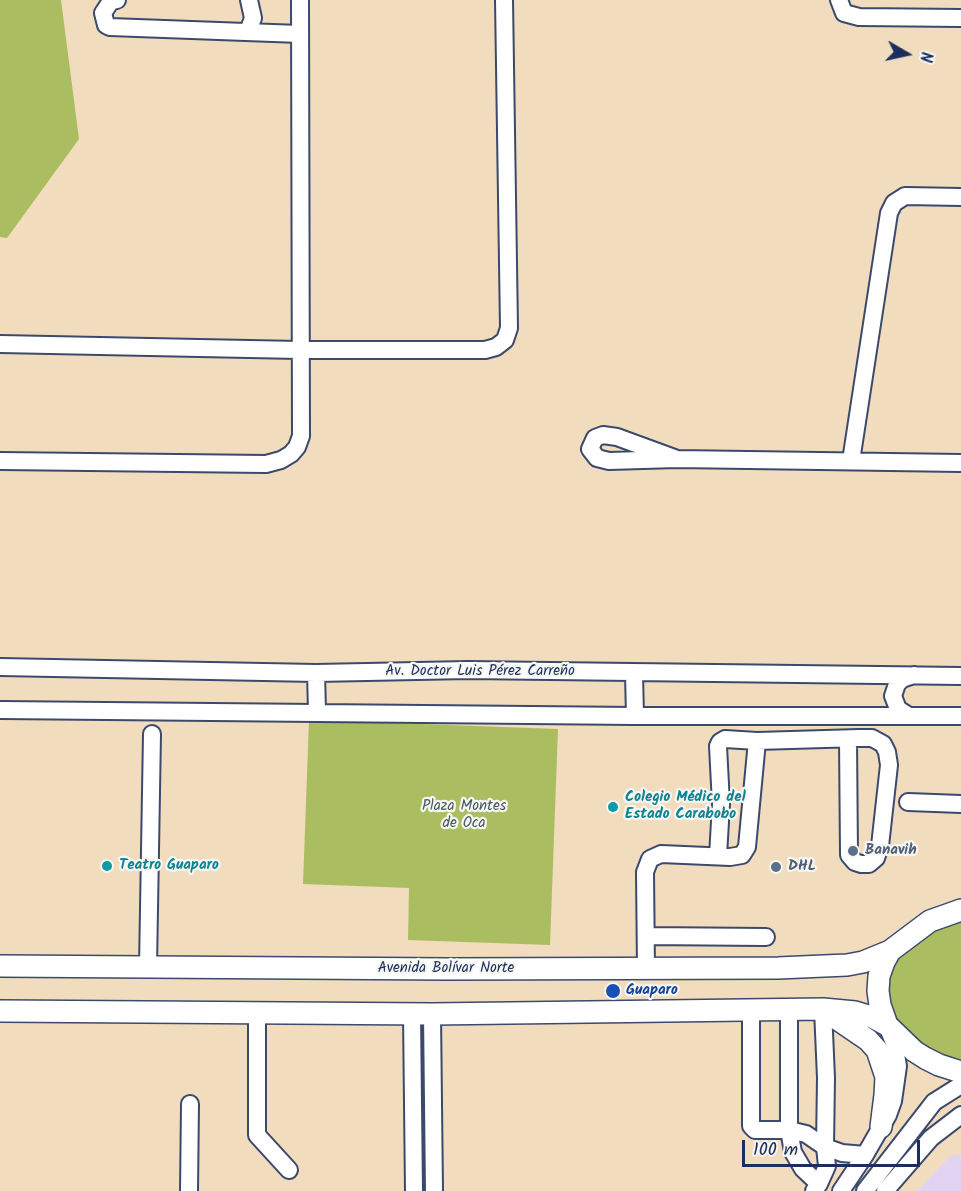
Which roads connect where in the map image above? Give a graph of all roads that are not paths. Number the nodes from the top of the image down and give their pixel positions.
1 (117, 0) edge
2 (249, 0) edge
3 (300, 0) edge
4 (504, 0) edge
5 (839, 0) edge
6 (961, 18) edge
7 (248, 32) junction
8 (300, 34) junction
9 (961, 197) edge
10 (0, 344) edge
11 (299, 350) junction
12 (677, 459) dead end
13 (0, 461) edge
14 (851, 461) junction
15 (961, 463) edge
16 (0, 667) edge
17 (316, 673) junction
18 (634, 674) junction
19 (915, 675) junction
20 (961, 676) edge
21 (0, 710) edge
22 (317, 711) junction
23 (635, 716) junction
24 (909, 716) junction
25 (961, 716) edge
26 (152, 734) dead end
27 (848, 739) junction
28 (757, 741) junction
29 (908, 802) dead end
30 (961, 804) edge
31 (718, 856) junction
32 (961, 910) edge
33 (647, 936) junction
34 (766, 937) dead end
35 (890, 951) junction
36 (0, 966) edge
37 (148, 967) junction
38 (646, 969) junction
39 (823, 1009) junction
40 (751, 1010) junction
41 (789, 1010) junction
42 (0, 1011) edge
43 (257, 1014) junction
44 (422, 1014) junction
45 (887, 1025) junction
46 (961, 1072) edge
47 (961, 1085) edge
48 (190, 1104) dead end
49 (961, 1115) edge
50 (881, 1127) junction
51 (789, 1130) junction
52 (825, 1147) junction
53 (865, 1155) junction
54 (289, 1170) dead end
55 (816, 1187) edge
56 (189, 1191) edge
57 (414, 1191) edge
58 (434, 1191) edge
59 (842, 1191) edge
60 (866, 1191) edge
61 (885, 1191) edge

1 - 7 street
2 - 7 street
3 - 8 street
4 - 11 street
5 - 6 street
7 - 8 street
8 - 11 street
9 - 14 street
10 - 11 street
11 - 13 street
12 - 14 street
14 - 15 street
16 - 17 street, Av. Doctor Luis Pérez Carreño
17 - 18 street, Av. Doctor Luis Pérez Carreño
17 - 22 street
18 - 19 street, Av. Doctor Luis Pérez Carreño
18 - 23 street
19 - 20 street, Av. Doctor Luis Pérez Carreño
19 - 24 street
21 - 22 street
22 - 23 street
23 - 24 street
24 - 25 street
26 - 37 street
27 - 27 street
27 - 28 street
28 - 31 street
28 - 31 street
29 - 30 street
31 - 33 street
32 - 35 main road, Avenida Bolívar Norte
33 - 34 street
33 - 38 street
35 - 38 main road, Avenida Bolívar Norte
35 - 45 main road
36 - 37 main road, Avenida Bolívar Norte
37 - 38 main road, Avenida Bolívar Norte
39 - 41 main road
39 - 45 main road
39 - 50 main road
39 - 52 street
40 - 41 main road
40 - 44 main road
40 - 51 street
41 - 51 street
42 - 43 main road
43 - 44 main road
43 - 54 street
44 - 57 street
44 - 58 street
45 - 46 main road
45 - 50 street
47 - 60 street
48 - 56 street
49 - 61 street
50 - 53 street
51 - 52 street
51 - 55 street
52 - 53 street
52 - 55 street
53 - 59 street

